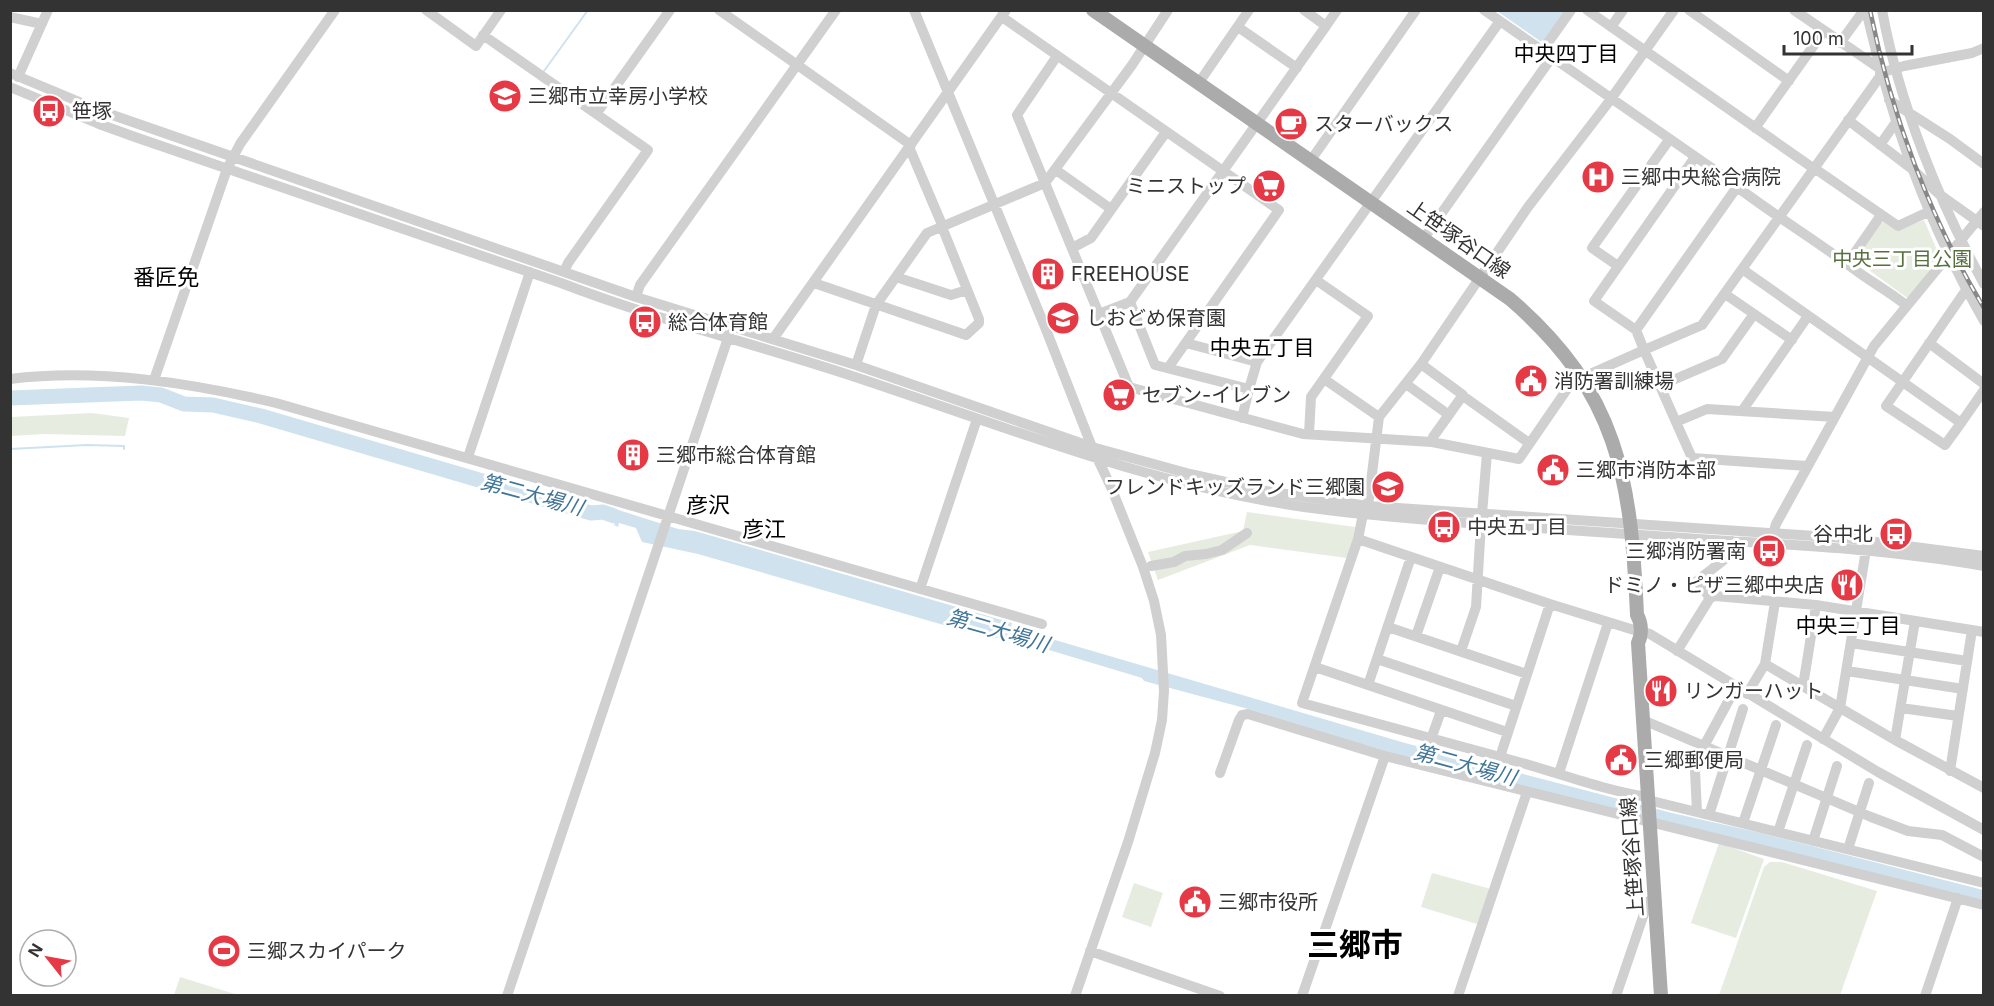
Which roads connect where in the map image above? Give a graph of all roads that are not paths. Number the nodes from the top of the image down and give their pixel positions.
1 (48, 10) edge
2 (335, 10) edge
3 (426, 10) edge
4 (501, 10) edge
5 (670, 10) edge
6 (719, 10) edge
7 (836, 10) edge
8 (914, 10) edge
9 (1168, 10) edge
10 (1250, 10) edge
11 (1304, 10) edge
12 (1337, 10) edge
13 (1416, 10) edge
14 (1484, 10) edge
15 (1571, 10) edge
16 (1587, 10) edge
17 (1623, 10) edge
18 (1674, 10) edge
19 (1689, 10) edge
20 (1794, 10) edge
21 (1865, 10) edge
22 (1882, 10) edge
23 (1098, 12) edge
24 (1004, 14) edge
25 (10, 17) edge
26 (1500, 21) junction
27 (42, 24) junction
28 (1326, 26) junction
29 (1238, 27) junction
30 (1611, 27) junction
31 (1824, 31) junction
32 (483, 35) junction
33 (1840, 43) junction
34 (1144, 46) junction
35 (1983, 48) edge
36 (1646, 51) junction
37 (1547, 54) junction
38 (1057, 56) junction
39 (798, 66) junction
40 (1297, 68) junction
41 (1897, 68) junction
42 (1880, 72) junction
43 (14, 75) edge
44 (1789, 81) junction
45 (1198, 84) junction
46 (10, 87) edge
47 (948, 93) junction
48 (1111, 93) junction
49 (1612, 99) junction
50 (1889, 100) junction
51 (1910, 113) junction
52 (596, 114) junction
53 (1848, 120) junction
54 (1896, 122) junction
55 (1256, 125) junction
56 (1755, 128) junction
57 (1166, 132) junction
58 (1669, 140) junction
59 (1880, 144) junction
60 (910, 146) junction
61 (233, 156) junction
62 (1695, 157) junction
63 (1311, 160) junction
64 (1983, 164) edge
65 (1814, 168) junction
66 (226, 169) junction
67 (1912, 169) junction
68 (1056, 170) junction
69 (1222, 171) junction
70 (1045, 183) junction
71 (1737, 187) junction
72 (1940, 194) junction
73 (1371, 202) junction
74 (994, 205) junction
75 (1111, 209) junction
76 (1928, 212) junction
77 (1881, 215) junction
78 (1779, 217) junction
79 (1981, 220) edge
80 (942, 227) junction
81 (1424, 238) junction
82 (1961, 240) junction
83 (1072, 248) junction
84 (1948, 255) junction
85 (1847, 264) junction
86 (1618, 266) junction
87 (1742, 269) junction
88 (530, 272) junction
89 (564, 272) junction
90 (1479, 276) junction
91 (896, 277) junction
92 (1316, 280) junction
93 (814, 283) junction
94 (1983, 284) edge
95 (967, 290) junction
96 (1966, 290) junction
97 (1725, 294) junction
98 (636, 297) junction
99 (1130, 302) junction
100 (876, 305) junction
101 (1907, 306) junction
102 (1099, 314) junction
103 (1754, 314) junction
104 (1808, 316) junction
105 (1983, 321) edge
106 (732, 326) junction
107 (1636, 330) junction
108 (728, 339) junction
109 (772, 339) junction
110 (1792, 340) junction
111 (1186, 343) junction
112 (1929, 343) junction
113 (1644, 350) junction
114 (1867, 357) junction
115 (1257, 362) junction
116 (1421, 364) junction
117 (855, 365) junction
118 (1168, 368) junction
119 (1582, 377) junction
120 (10, 379) edge
121 (1324, 379) junction
122 (154, 380) junction
123 (1902, 382) junction
124 (1406, 384) junction
125 (1983, 384) edge
126 (1659, 386) junction
127 (1249, 389) junction
128 (1983, 390) edge
129 (1463, 396) junction
130 (1742, 411) junction
131 (1449, 415) junction
132 (1379, 417) junction
133 (1834, 417) junction
134 (1242, 418) junction
135 (978, 419) junction
136 (1676, 422) junction
137 (1961, 423) junction
138 (1309, 434) junction
139 (1376, 439) junction
140 (1432, 442) junction
141 (1529, 443) junction
142 (1092, 447) junction
143 (1487, 453) junction
144 (468, 457) junction
145 (1100, 460) junction
146 (1808, 466) junction
147 (1366, 510) junction
148 (1482, 519) junction
149 (667, 520) junction
150 (1632, 529) junction
151 (1247, 533) dead end
152 (1773, 534) junction
153 (1358, 539) junction
154 (1732, 541) junction
155 (1866, 550) junction
156 (1983, 556) edge
157 (1411, 557) junction
158 (1151, 566) dead end
159 (1983, 566) edge
160 (1440, 567) junction
161 (1478, 579) junction
162 (920, 589) junction
163 (1710, 598) junction
164 (1775, 602) junction
165 (1550, 604) junction
166 (1816, 605) junction
167 (1856, 611) junction
168 (1915, 621) junction
169 (1608, 623) junction
170 (1042, 624) dead end
171 (1388, 627) junction
172 (1978, 631) edge
173 (1638, 635) junction
174 (1416, 636) junction
175 (1851, 643) junction
176 (1461, 651) junction
177 (1677, 651) junction
178 (1909, 652) junction
179 (1377, 659) junction
180 (1967, 661) junction
181 (1765, 664) junction
182 (1315, 667) junction
183 (1847, 671) junction
184 (1527, 674) junction
185 (1905, 680) junction
186 (1368, 685) junction
187 (1803, 687) junction
188 (1963, 689) junction
189 (1734, 690) junction
190 (1747, 694) junction
191 (1516, 706) junction
192 (1840, 708) junction
193 (1900, 708) junction
194 (1743, 709) dead end
195 (1441, 711) junction
196 (1958, 716) junction
197 (1642, 720) junction
198 (1776, 725) dead end
199 (1507, 732) junction
200 (1431, 739) junction
201 (1823, 739) junction
202 (1895, 740) junction
203 (1807, 745) dead end
204 (1704, 746) junction
205 (1385, 756) junction
206 (1728, 756) junction
207 (1500, 757) junction
208 (1838, 766) dead end
209 (1761, 770) junction
210 (1950, 771) junction
211 (1220, 773) dead end
212 (1559, 773) junction
213 (1869, 783) dead end
214 (1794, 784) junction
215 (1983, 788) edge
216 (1527, 792) junction
217 (1827, 798) junction
218 (1648, 800) junction
219 (1697, 812) junction
220 (1860, 812) junction
221 (1709, 815) junction
222 (1649, 821) junction
223 (1743, 823) junction
224 (1983, 830) edge
225 (1778, 832) junction
226 (1814, 840) junction
227 (1848, 849) junction
228 (1983, 857) edge
229 (1983, 871) edge
230 (1980, 882) edge
231 (1654, 897) junction
232 (1958, 898) junction
233 (1983, 905) edge
234 (1090, 951) junction
235 (507, 996) edge
236 (1075, 996) edge
237 (1220, 996) edge
238 (1302, 996) edge
239 (1458, 996) edge
240 (1616, 996) edge
241 (1661, 996) edge
242 (1925, 996) edge

1 - 27 street
2 - 61 street
3 - 32 street
4 - 32 street
5 - 52 street
6 - 39 street
7 - 39 street
8 - 47 street
9 - 34 street
10 - 29 street
11 - 28 street
12 - 28 street
13 - 63 street
14 - 26 street
15 - 37 street
16 - 30 street
17 - 30 street
18 - 36 street
19 - 44 street
20 - 31 street
21 - 33 street
21 - 42 street
22 - 41 street
23 - 34 main road, 上笹塚谷口線
24 - 38 street
24 - 47 street
25 - 27 street
26 - 37 street
26 - 73 street
27 - 43 street
28 - 40 street
29 - 40 street
29 - 45 street
30 - 36 street
31 - 33 street
31 - 44 street
32 - 52 street
33 - 42 street
34 - 45 main road, 上笹塚谷口線
34 - 48 street
35 - 41 street
36 - 49 street
36 - 56 street
37 - 49 street
37 - 81 street
38 - 48 street
38 - 70 street
39 - 60 street
39 - 98 street
40 - 55 street
41 - 42 street
41 - 51 street
42 - 50 street
42 - 53 street
43 - 61 street
44 - 56 street
45 - 55 main road, 上笹塚谷口線
46 - 66 street
47 - 60 street
47 - 74 street
48 - 57 street
48 - 68 street
49 - 58 street
49 - 90 street
50 - 51 street
50 - 54 street
51 - 64 street
51 - 72 street
52 - 89 street
53 - 59 street
53 - 65 street
54 - 59 street
54 - 67 street
55 - 63 main road, 上笹塚谷口線
55 - 69 street
56 - 65 street
57 - 69 street
57 - 75 street
58 - 62 street
58 - 86 street
59 - 67 street
60 - 80 street
60 - 93 street
61 - 66 street
61 - 89 street
62 - 71 street
62 - 86 street
63 - 73 main road, 上笹塚谷口線
65 - 77 street
65 - 78 street
66 - 88 street
66 - 122 street
67 - 72 street
67 - 76 street
68 - 70 street
68 - 75 street
69 - 99 street
69 - 111 street
70 - 74 street
70 - 83 street
71 - 78 street
71 - 107 street
72 - 79 street
72 - 82 street
73 - 81 main road, 上笹塚谷口線
73 - 92 street
74 - 80 street
74 - 142 street
75 - 83 street
76 - 77 street
76 - 84 street
77 - 85 street
78 - 85 street
78 - 87 street
79 - 82 street
80 - 91 street
80 - 95 street
81 - 90 main road, 上笹塚谷口線
82 - 84 street
82 - 94 street
83 - 102 street
84 - 96 street
84 - 101 street
85 - 101 street
86 - 107 street
87 - 97 street
87 - 104 street
88 - 108 street
88 - 144 street
89 - 98 street
90 - 116 street
90 - 119 main road, 上笹塚谷口線
91 - 95 street
91 - 100 street
92 - 115 street
92 - 121 street
93 - 100 street
93 - 109 street
95 - 100 street
96 - 105 street
96 - 112 street
97 - 103 street
97 - 113 street
98 - 106 street
99 - 102 street
99 - 118 street
100 - 117 street
101 - 114 street
102 - 134 street
103 - 110 street
103 - 126 street
104 - 110 street
104 - 114 street
106 - 108 street
106 - 109 street
107 - 113 street
108 - 135 street
108 - 149 street
109 - 117 street
110 - 130 street
111 - 115 street
111 - 118 street
112 - 123 street
112 - 125 street
113 - 119 street
113 - 126 street
114 - 123 street
114 - 133 street
115 - 127 street
116 - 124 street
116 - 129 street
117 - 142 street
118 - 127 street
119 - 141 street
119 - 150 main road, 上笹塚谷口線
120 - 122 street
121 - 132 street
121 - 138 street
122 - 144 street
123 - 137 street
123 - 137 street
124 - 131 street
124 - 132 street
126 - 136 street
127 - 134 street
128 - 137 street
129 - 131 street
129 - 141 street
130 - 133 street
130 - 136 street
131 - 140 street
132 - 139 street
133 - 146 street
134 - 138 street
135 - 145 street
135 - 162 street
136 - 146 street
138 - 139 street
139 - 140 street
139 - 147 street
140 - 143 street
141 - 143 street
142 - 145 street
142 - 147 street
143 - 148 street
144 - 149 street
145 - 147 street
145 - 234 street
146 - 152 street
147 - 148 street
147 - 153 street
148 - 150 street
148 - 161 street
149 - 162 street
149 - 235 street
150 - 152 street
150 - 154 street
150 - 173 main road, 上笹塚谷口線
151 - 158 street
152 - 156 street
153 - 157 street
153 - 182 street
154 - 155 street
154 - 163 street
155 - 159 street
155 - 167 street
157 - 160 street
157 - 171 street
160 - 161 street
160 - 174 street
161 - 165 street
161 - 176 street
162 - 170 street
163 - 164 street
163 - 177 street
164 - 166 street
164 - 181 street
165 - 169 street
165 - 184 street
166 - 167 street
166 - 187 street
167 - 168 street
167 - 175 street
168 - 172 street
168 - 178 street
169 - 173 street
169 - 212 street
171 - 174 street
171 - 179 street
172 - 180 street
173 - 177 street
173 - 197 main road, 上笹塚谷口線
174 - 176 street
175 - 178 street
175 - 183 street
176 - 184 street
177 - 189 street
178 - 180 street
178 - 185 street
179 - 186 street
179 - 191 street
180 - 188 street
181 - 187 street
181 - 190 street
182 - 186 street
182 - 200 street
183 - 185 street
183 - 192 street
184 - 191 street
185 - 188 street
185 - 193 street
186 - 195 street
187 - 192 street
188 - 196 street
189 - 190 street
189 - 204 street
190 - 201 street
191 - 199 street
192 - 201 street
192 - 202 street
193 - 196 street
193 - 202 street
194 - 206 street
195 - 199 street
195 - 200 street
196 - 210 street
197 - 204 street
197 - 218 main road, 上笹塚谷口線
198 - 209 street
199 - 207 street
200 - 207 street
201 - 224 street
202 - 210 street
203 - 214 street
204 - 206 street
204 - 219 street
205 - 211 street
205 - 216 street
205 - 238 street
206 - 209 street
206 - 221 street
207 - 212 street
208 - 217 street
209 - 214 street
209 - 223 street
210 - 215 street
212 - 218 street
213 - 220 street
214 - 217 street
214 - 225 street
216 - 222 street
216 - 239 street
217 - 220 street
217 - 226 street
218 - 219 street
218 - 222 main road, 上笹塚谷口線
219 - 221 street
220 - 227 street
220 - 228 street
221 - 223 street
222 - 231 main road, 上笹塚谷口線
222 - 232 street
223 - 225 street
225 - 226 street
226 - 227 street
227 - 230 street
229 - 230 street
231 - 240 street
231 - 241 main road, 上笹塚谷口線
232 - 233 street
232 - 242 street
234 - 236 street
234 - 237 street

